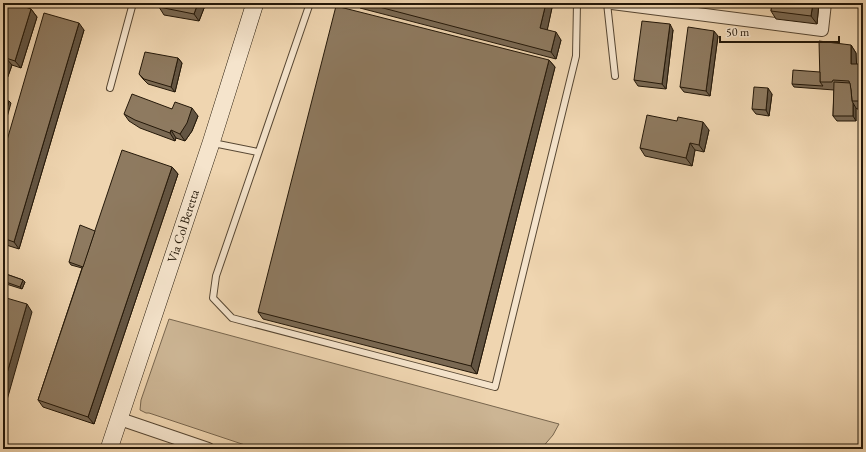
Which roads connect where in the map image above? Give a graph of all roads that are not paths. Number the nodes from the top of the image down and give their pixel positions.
1 (133, 3) edge
2 (255, 3) edge
3 (310, 3) edge
4 (577, 3) edge
5 (608, 3) edge
6 (612, 3) edge
7 (826, 3) edge
8 (615, 76) dead end
9 (110, 88) dead end
10 (211, 143) junction
11 (258, 152) junction
12 (120, 419) junction
13 (110, 449) edge
14 (208, 449) edge

1 - 9 lane
2 - 10 street, Via Col Beretta
3 - 11 lane
4 - 11 lane
5 - 8 lane
6 - 7 street
10 - 11 lane
10 - 12 street, Via Col Beretta
12 - 13 street, Via Col Beretta
12 - 14 street

